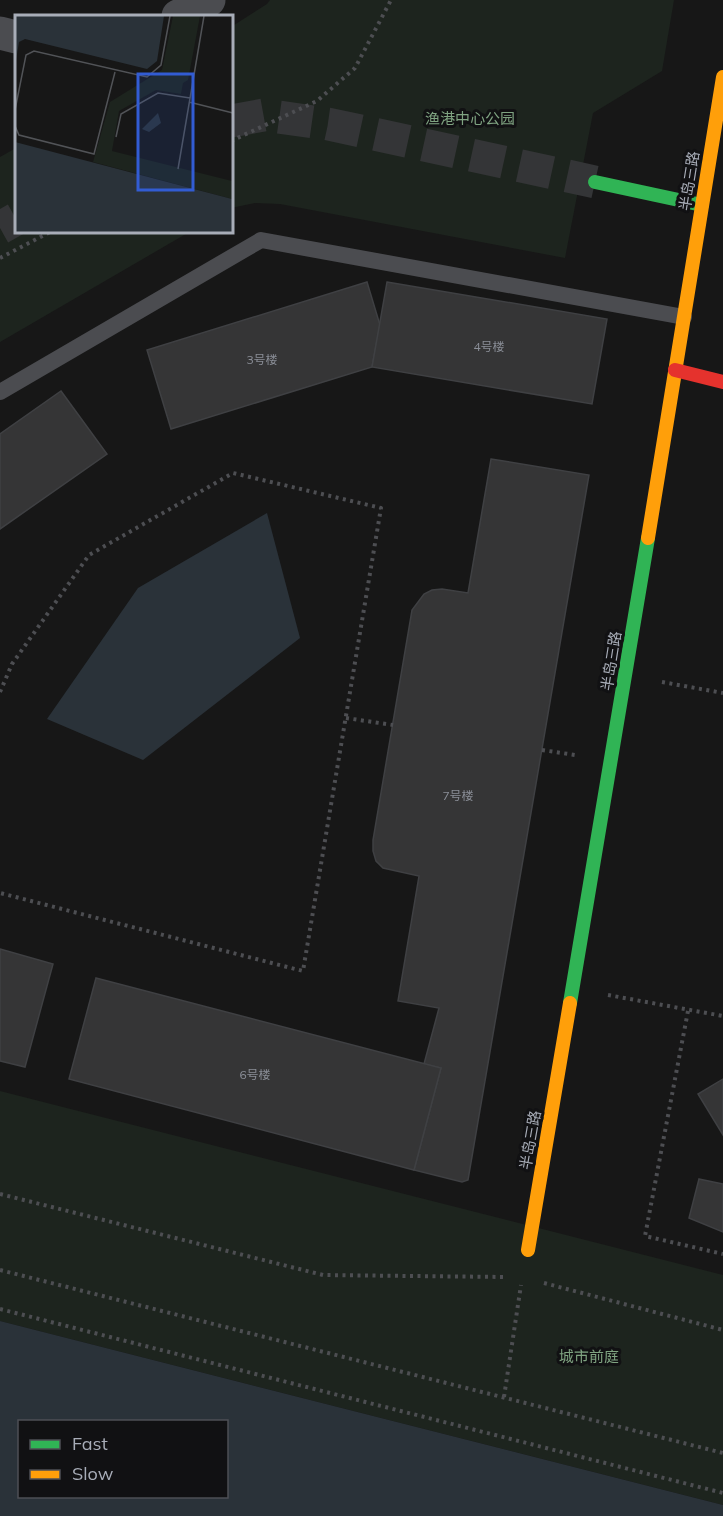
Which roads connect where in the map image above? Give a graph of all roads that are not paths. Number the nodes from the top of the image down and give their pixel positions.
1 (209, 0) edge
2 (180, 15) edge
3 (0, 33) edge
4 (15, 37) edge
5 (723, 77) edge
6 (595, 182) tunnel mouth
7 (702, 205) junction
8 (684, 317) junction
9 (675, 370) junction
10 (723, 382) edge
11 (0, 392) edge
12 (528, 1250) road end

1 - 2 street
3 - 4 street
5 - 7 street, 半岛三路
6 - 7 street
7 - 8 street, 半岛三路
8 - 9 street, 半岛三路
8 - 11 lane
9 - 10 street
9 - 12 street, 半岛三路

